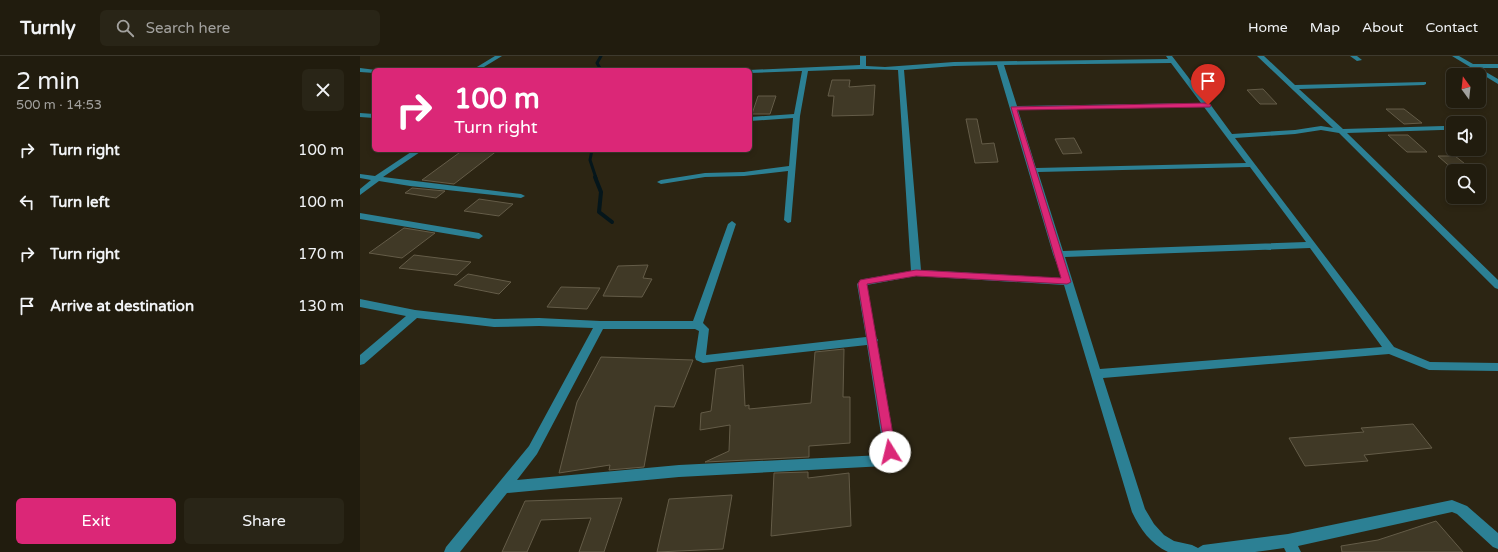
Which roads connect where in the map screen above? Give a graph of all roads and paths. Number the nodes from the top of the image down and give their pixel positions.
1 (499, 56) edge
2 (862, 56) edge
3 (1260, 56) edge
4 (1455, 56) edge
5 (1076, 59) edge
6 (1171, 59) edge
7 (1000, 63) junction
8 (1472, 66) junction
9 (1498, 66) edge
10 (863, 67) junction
11 (901, 67) junction
12 (478, 68) edge
13 (360, 70) edge
14 (805, 70) junction
15 (372, 71) edge
16 (752, 71) edge
17 (1498, 82) edge
18 (1424, 83) dead end
19 (1294, 87) junction
20 (1208, 105) junction
21 (1013, 108) junction
22 (360, 115) edge
23 (372, 116) edge
24 (797, 116) junction
25 (752, 119) edge
26 (1441, 128) dead end
27 (1341, 131) junction
28 (1229, 136) junction
29 (416, 152) edge
30 (1251, 165) junction
31 (792, 168) junction
32 (1032, 170) junction
33 (360, 176) edge
34 (377, 179) junction
35 (661, 182) dead end
36 (360, 193) edge
37 (521, 196) dead end
38 (360, 216) edge
39 (788, 220) dead end
40 (732, 224) dead end
41 (479, 236) dead end
42 (1313, 245) junction
43 (1058, 254) junction
44 (916, 273) junction
45 (1067, 282) junction
46 (1498, 286) edge
47 (360, 303) edge
48 (415, 314) junction
49 (600, 325) junction
50 (698, 326) junction
51 (873, 340) junction
52 (1390, 350) junction
53 (360, 361) edge
54 (1498, 367) edge
55 (1096, 374) junction
56 (503, 487) junction
57 (1498, 542) edge
58 (1291, 547) edge
59 (451, 552) edge
60 (1188, 552) edge
61 (1203, 552) edge

1 - 12 street
2 - 10 street
3 - 19 street
4 - 8 street
5 - 6 street
5 - 7 street
6 - 20 street
7 - 11 street
7 - 21 street
8 - 9 street
8 - 17 street
10 - 11 street
10 - 14 street
11 - 44 street
13 - 15 street
14 - 16 street
14 - 24 street
18 - 19 street
19 - 27 street
20 - 21 street
20 - 28 street
21 - 32 street
22 - 23 street
24 - 25 street
24 - 31 street
26 - 27 street
27 - 28 street
27 - 46 street
28 - 30 street
29 - 34 street
30 - 32 street
30 - 42 street
31 - 35 street
31 - 39 street
32 - 43 street
33 - 34 street
34 - 36 street
34 - 37 street
38 - 41 street
40 - 50 street
42 - 43 street
42 - 52 street
43 - 45 street
44 - 45 street
44 - 51 street
45 - 55 street
47 - 48 street
48 - 49 street
48 - 53 street
49 - 50 street
49 - 56 street
50 - 51 street
51 - 56 street
52 - 54 street
52 - 55 street
55 - 60 street
56 - 59 street
57 - 58 street
58 - 61 street

